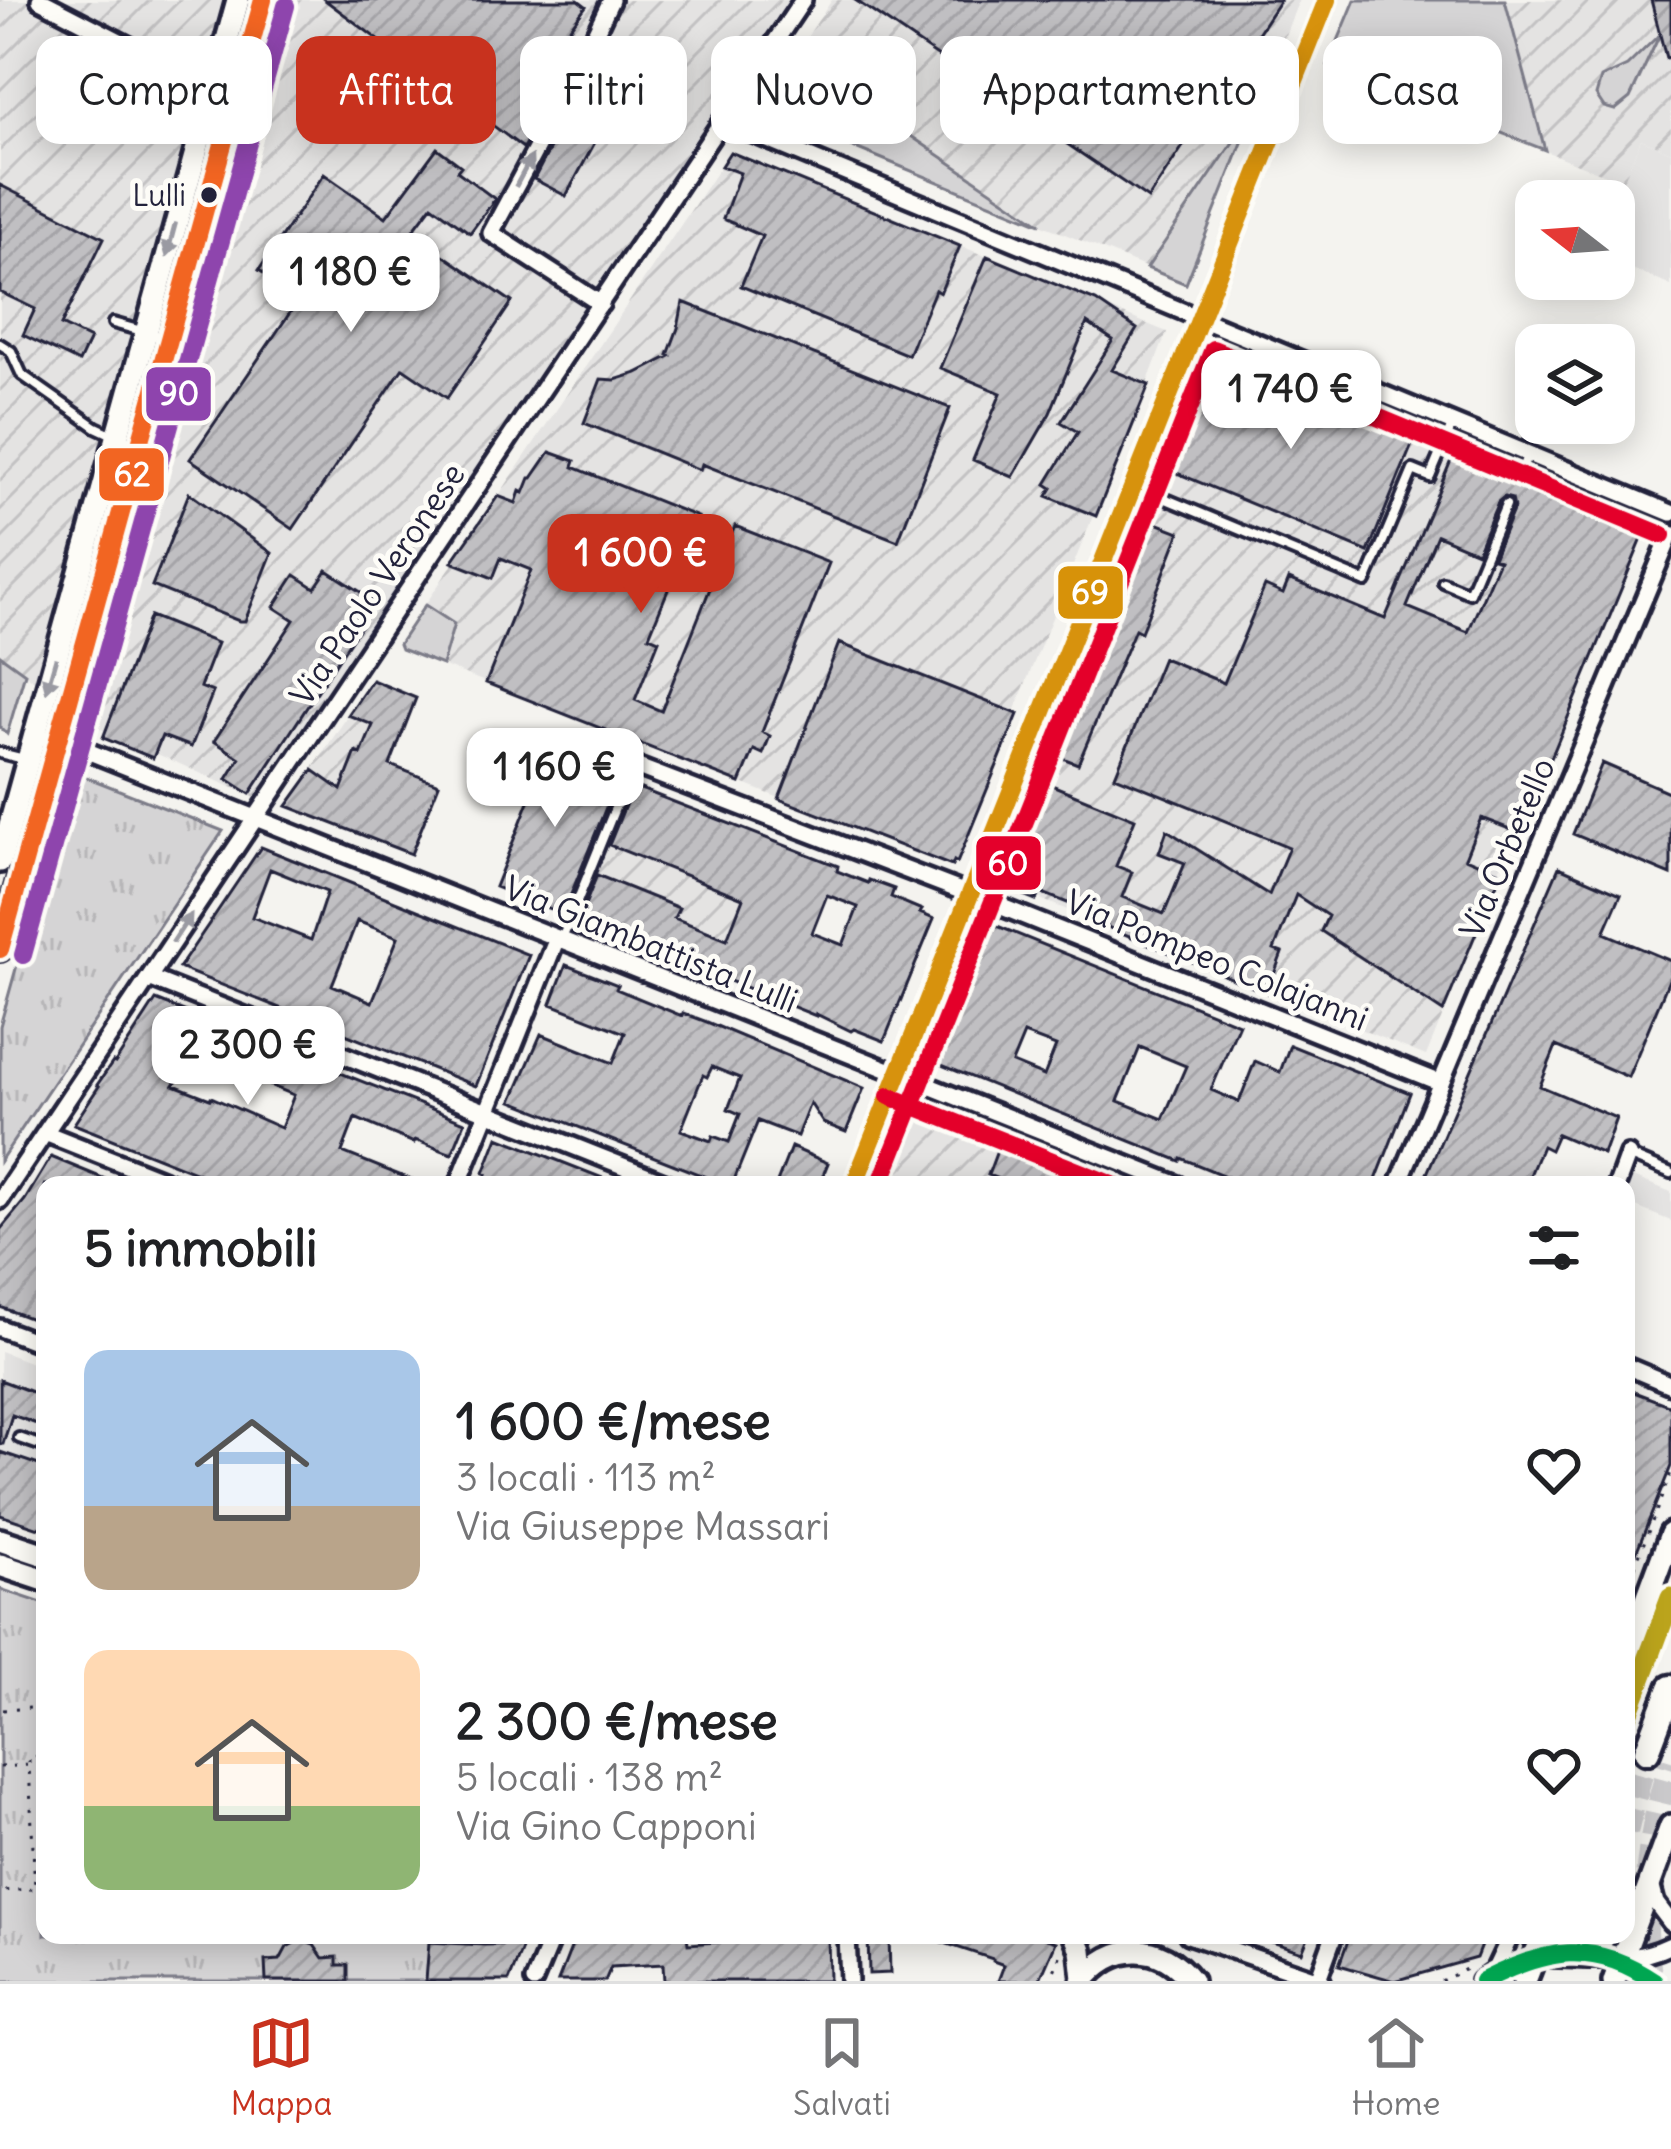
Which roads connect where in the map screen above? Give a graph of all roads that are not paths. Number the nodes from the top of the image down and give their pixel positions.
1 (40, 0) edge
2 (238, 0) edge
3 (263, 0) edge
4 (611, 0) edge
5 (803, 0) edge
6 (1327, 0) edge
7 (112, 36) edge
8 (228, 36) edge
9 (253, 36) edge
10 (779, 36) edge
11 (711, 138) edge
12 (201, 144) edge
13 (220, 144) edge
14 (778, 144) edge
15 (601, 304) junction
16 (1200, 318) junction
17 (113, 323) dead end
18 (157, 336) junction
19 (0, 344) edge
20 (1453, 424) junction
21 (128, 441) junction
22 (1528, 455) junction
23 (1519, 476) dead end
24 (1133, 486) junction
25 (1506, 505) dead end
26 (1671, 513) edge
27 (1671, 534) edge
28 (1443, 582) dead end
29 (46, 738) junction
30 (599, 752) dead end
31 (0, 753) edge
32 (28, 760) junction
33 (632, 766) junction
34 (255, 818) junction
35 (0, 860) edge
36 (969, 894) junction
37 (559, 939) junction
38 (0, 949) edge
39 (149, 978) junction
40 (898, 1073) junction
41 (1441, 1083) junction
42 (487, 1112) junction
43 (45, 1133) junction
44 (1628, 1155) joint
45 (1671, 1172) edge
46 (153, 1176) edge
47 (462, 1176) edge
48 (648, 1176) edge
49 (858, 1176) edge
50 (1156, 1176) edge
51 (1403, 1176) edge
52 (1620, 1176) edge
53 (0, 1200) edge
54 (0, 1328) edge
55 (36, 1342) edge
56 (1635, 1370) edge
57 (1671, 1384) edge
58 (19, 1438) dead end
59 (36, 1445) edge
60 (1671, 1534) edge
61 (0, 1540) edge
62 (36, 1552) edge
63 (0, 1565) edge
64 (36, 1577) edge
65 (1635, 1631) edge
66 (1671, 1688) edge
67 (1648, 1751) tunnel mouth
68 (1671, 1826) edge
69 (1650, 1882) junction
70 (1635, 1922) edge
71 (1671, 1923) edge
72 (549, 1944) edge
73 (848, 1944) edge
74 (1073, 1944) edge
75 (1130, 1944) edge
76 (1214, 1944) edge
77 (1331, 1944) edge
78 (1506, 1944) edge
79 (1539, 1944) edge
80 (1671, 1945) edge
81 (1138, 1950) junction
82 (1534, 1958) junction
83 (1617, 1969) edge
84 (1487, 1978) edge
85 (1083, 1980) edge
86 (1320, 1980) edge
87 (534, 1981) edge
88 (849, 1981) edge
89 (1192, 1981) edge
90 (1525, 1981) edge
91 (1642, 1981) edge

1 - 7 street
2 - 8 main road
3 - 9 main road
15 -> 4 street
5 - 10 street, Via Paolo Veronese
6 - 16 street
11 - 15 street, Via Paolo Veronese
12 -> 18 main road
13 - 18 main road
14 - 16 street
15 - 34 street, Via Paolo Veronese
16 - 20 street
16 - 24 street
17 - 18 lane
18 - 21 main road
19 - 21 lane
20 - 22 street
20 - 24 lane
21 - 29 main road
22 - 23 lane
22 - 26 street
24 - 36 street
25 - 28 lane
27 - 41 street, Via Orbetello
29 - 32 main road
29 - 34 street, Via Giambattista Lulli
29 - 38 main road
30 - 33 street, Via Pompeo Colajanni
31 - 32 lane
32 - 35 main road
33 - 36 street, Via Pompeo Colajanni
33 - 37 lane
34 - 37 street, Via Giambattista Lulli
39 -> 34 street, Via Paolo Veronese
36 - 40 street
36 - 41 street, Via Pompeo Colajanni
37 - 40 street, Via Giambattista Lulli
37 - 42 street
39 - 42 street
39 - 43 street, Via Paolo Veronese
40 - 49 street
40 - 50 street, Via Giambattista Lulli
41 - 51 street, Via Orbetello
42 - 47 street
42 - 48 street
43 - 46 street
43 - 53 street, Via Paolo Veronese
44 - 45 lane
44 - 52 street
54 - 55 street
56 - 57 street
58 - 59 lane
60 - 65 main road
61 - 62 main road
63 - 64 main road
66 - 67 main road
68 - 69 main road
69 - 70 main road
69 - 71 street
72 - 87 street
73 - 88 street
74 - 85 main road
75 - 81 main road
76 - 86 street
77 - 86 street
78 - 84 street
79 - 82 main road
80 - 83 street
81 - 85 main road
81 - 89 main road
82 - 83 street
82 - 84 lane
82 - 90 main road
83 - 91 lane

